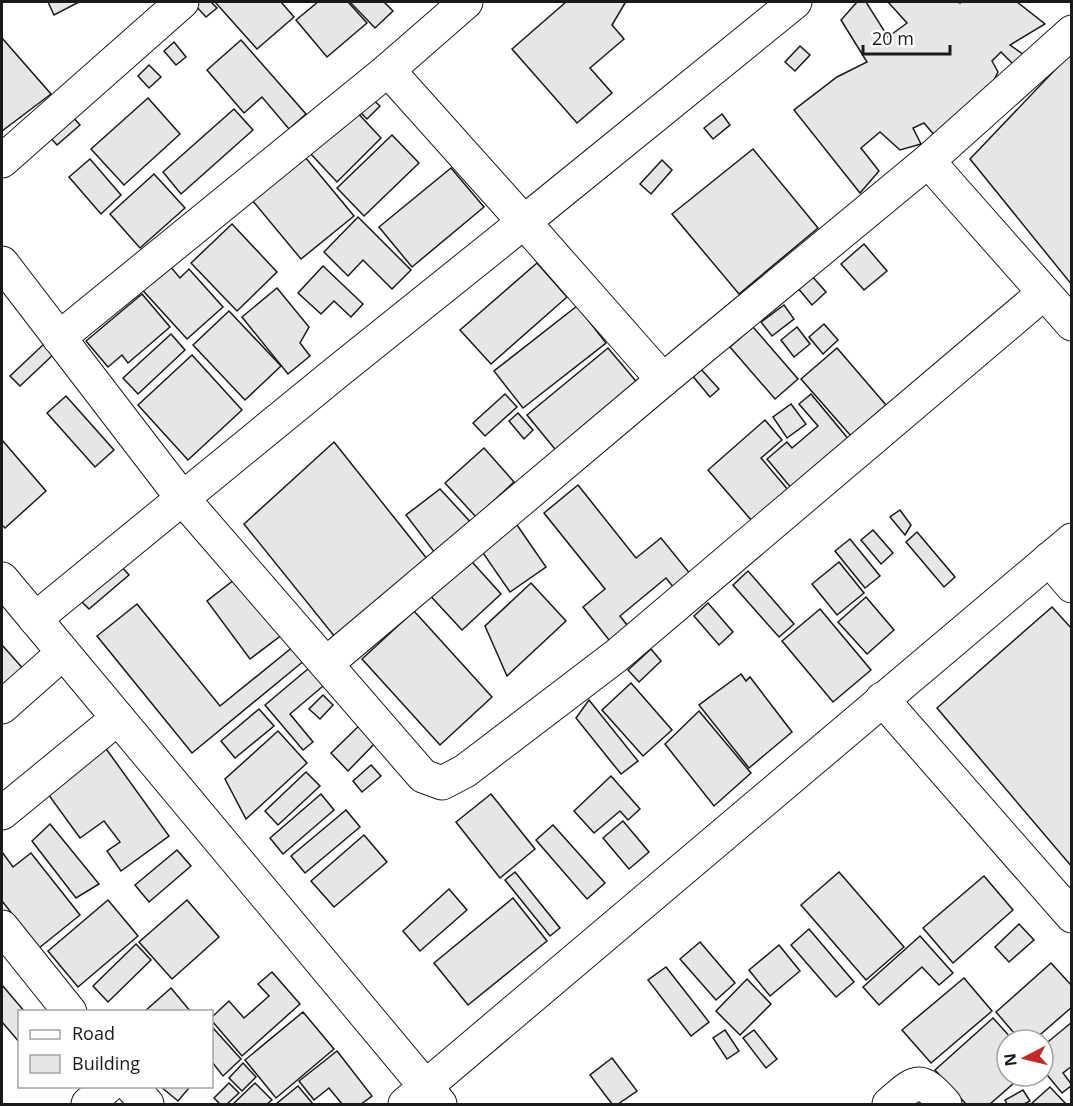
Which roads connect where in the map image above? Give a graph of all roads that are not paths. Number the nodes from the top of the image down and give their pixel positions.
1 (182, 2) edge
2 (466, 2) edge
3 (795, 2) edge
4 (1071, 32) edge
5 (388, 70) junction
6 (2, 161) edge
7 (928, 161) junction
8 (524, 222) junction
9 (2, 263) edge
10 (1044, 292) junction
11 (1071, 324) edge
12 (59, 338) junction
13 (663, 380) junction
14 (183, 499) junction
15 (1060, 550) edge
16 (2, 579) edge
17 (1071, 586) edge
18 (35, 619) junction
19 (63, 653) junction
20 (326, 664) junction
21 (882, 699) junction
22 (2, 707) edge
23 (118, 718) junction
24 (2, 813) edge
25 (1071, 916) edge
26 (2, 927) edge
27 (69, 1010) edge
28 (106, 1088) edge
29 (133, 1088) edge
30 (423, 1099) edge
31 (88, 1104) edge
32 (147, 1104) edge
33 (889, 1104) edge
34 (945, 1104) edge

1 - 6 street
2 - 5 street
3 - 8 street
4 - 7 street
5 - 8 street
5 - 12 street
7 - 10 street
7 - 13 street
8 - 13 street
8 - 14 street
9 - 12 street
10 - 11 street
10 - 20 street
12 - 14 street
13 - 20 street
14 - 18 street
14 - 20 street
15 - 17 street
15 - 21 street
16 - 18 street
18 - 19 street
19 - 22 street
19 - 23 street
21 - 25 street
21 - 30 street
23 - 24 street
23 - 30 street
26 - 27 street
28 - 31 street
29 - 32 street
33 - 34 street

